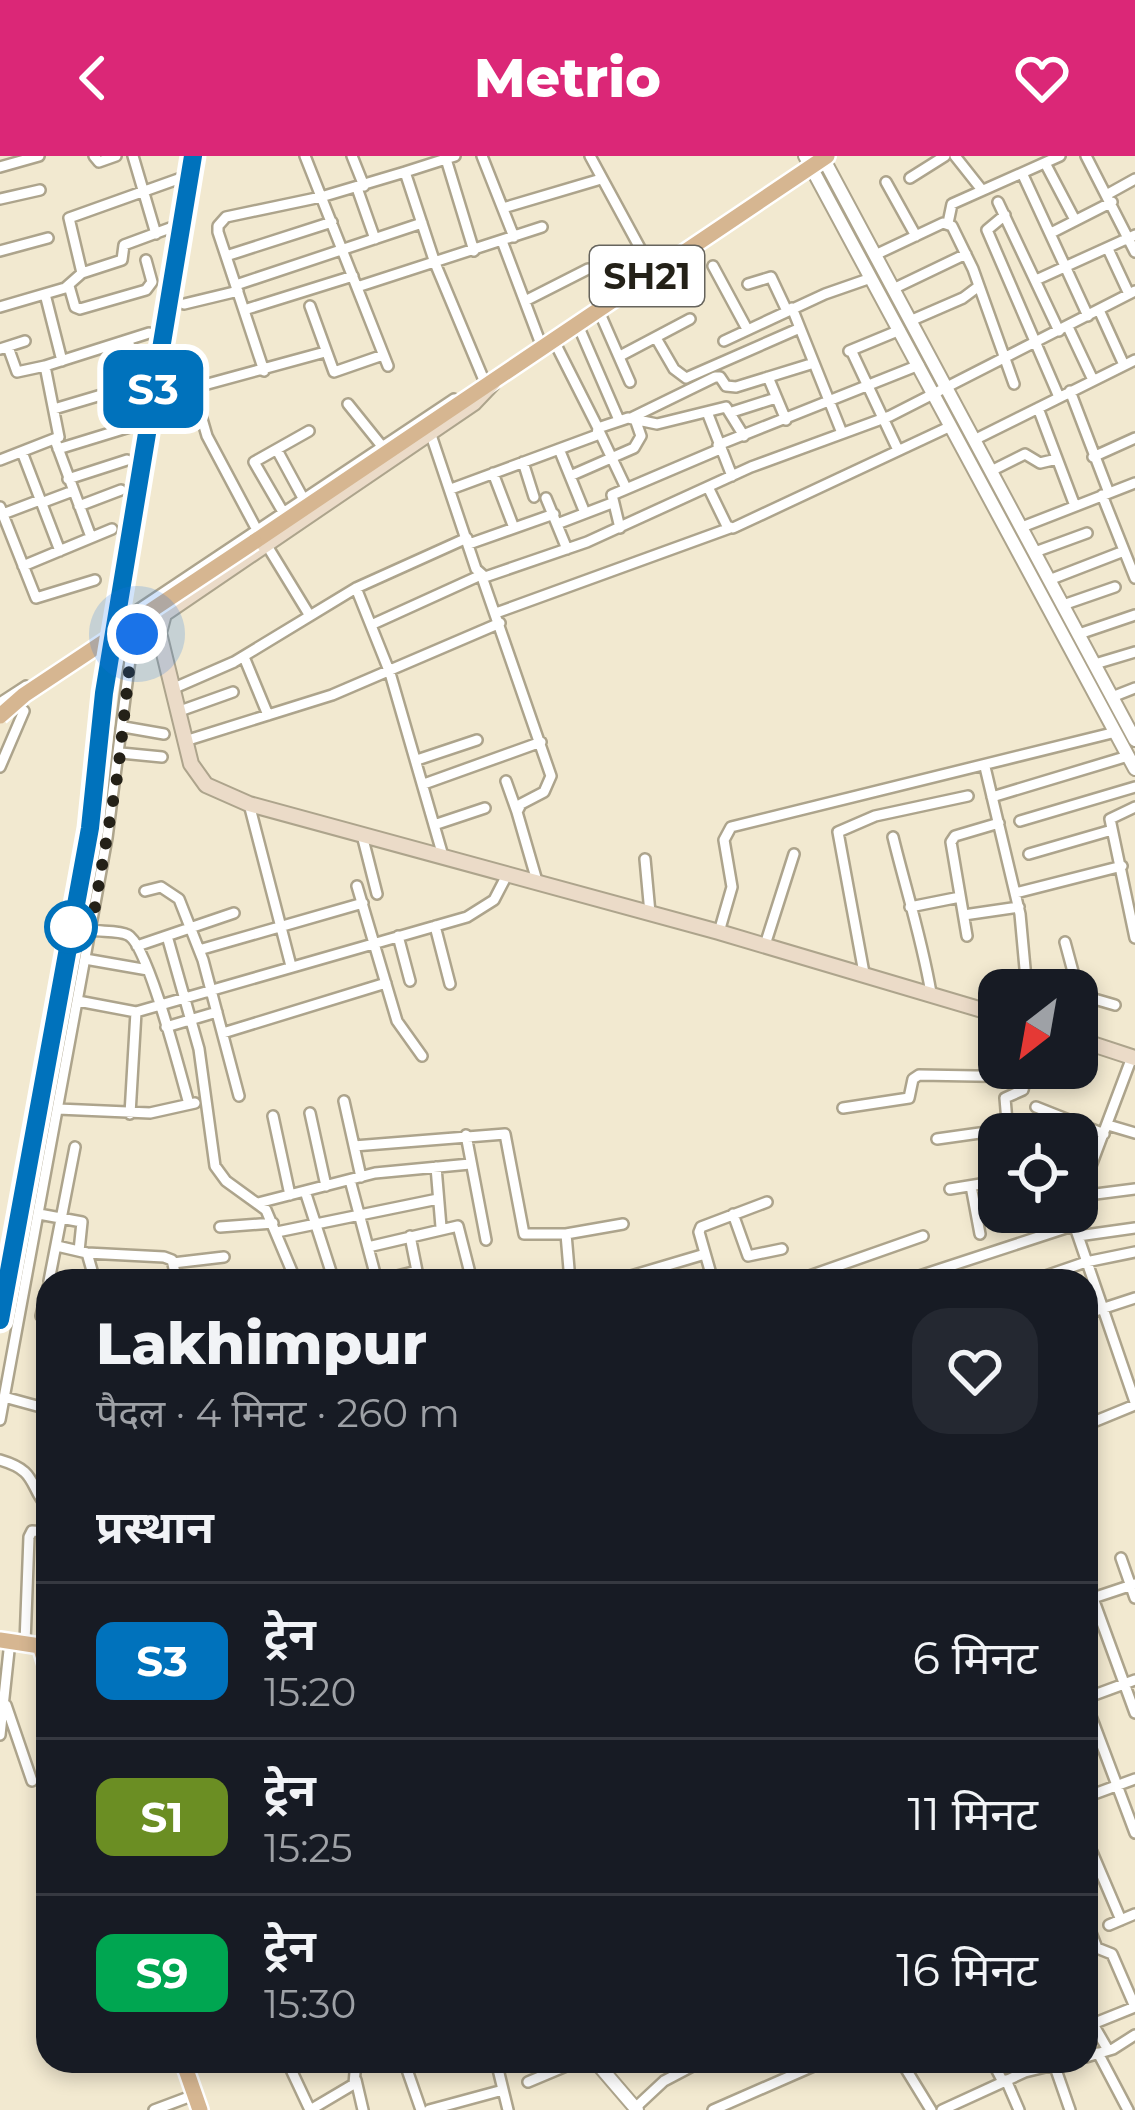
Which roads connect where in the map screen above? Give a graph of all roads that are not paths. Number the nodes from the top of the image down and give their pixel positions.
1 (94, 156) edge
2 (116, 156) edge
3 (133, 156) edge
4 (305, 156) edge
5 (352, 156) edge
6 (483, 156) edge
7 (590, 156) edge
8 (945, 156) edge
9 (955, 156) edge
10 (1060, 156) edge
11 (31, 157) edge
12 (451, 158) edge
13 (1092, 158) edge
14 (818, 159) edge
15 (1045, 163) junction
16 (0, 167) edge
17 (405, 172) junction
18 (1022, 173) junction
19 (181, 178) dead end
20 (910, 178) dead end
21 (601, 179) junction
22 (1135, 179) edge
23 (886, 182) dead end
24 (360, 187) junction
25 (40, 190) dead end
26 (982, 190) junction
27 (144, 193) junction
28 (321, 197) junction
29 (1110, 198) junction
30 (0, 199) edge
31 (998, 202) dead end
32 (502, 208) junction
33 (1005, 215) junction
34 (1075, 220) junction
35 (332, 222) junction
36 (422, 223) junction
37 (948, 223) junction
38 (542, 227) dead end
39 (170, 228) dead end
40 (1051, 233) junction
41 (156, 234) junction
42 (916, 236) junction
43 (1132, 237) edge
44 (48, 238) dead end
45 (375, 239) junction
46 (508, 239) junction
47 (1108, 249) junction
48 (343, 250) junction
49 (474, 250) junction
50 (0, 251) edge
51 (1135, 252) edge
52 (966, 254) junction
53 (875, 255) junction
54 (226, 256) junction
55 (146, 260) dead end
56 (435, 263) junction
57 (712, 266) dead end
58 (1067, 268) junction
59 (588, 269) dead end
60 (653, 272) junction
61 (82, 273) junction
62 (871, 278) junction
63 (1036, 280) junction
64 (355, 281) junction
65 (748, 284) dead end
66 (69, 286) junction
67 (979, 286) junction
68 (237, 288) junction
69 (893, 290) junction
70 (1132, 292) edge
71 (45, 294) junction
72 (525, 301) junction
73 (184, 304) dead end
74 (310, 306) dead end
75 (0, 307) edge
76 (598, 309) junction
77 (789, 309) junction
78 (244, 310) junction
79 (1099, 310) junction
80 (1088, 316) junction
81 (690, 320) dead end
82 (578, 323) junction
83 (905, 326) junction
84 (800, 328) junction
85 (747, 329) junction
86 (1064, 329) junction
87 (149, 334) dead end
88 (656, 338) junction
89 (128, 340) junction
90 (25, 341) dead end
91 (724, 341) dead end
92 (1036, 341) junction
93 (547, 343) junction
94 (4, 348) edge
95 (325, 352) junction
96 (620, 356) junction
97 (1005, 359) junction
98 (62, 361) junction
99 (1129, 362) edge
100 (814, 363) junction
101 (919, 365) junction
102 (45, 366) junction
103 (264, 370) junction
104 (769, 377) junction
105 (1093, 380) junction
106 (630, 382) dead end
107 (690, 382) junction
108 (487, 383) junction
109 (1014, 385) dead end
110 (867, 387) junction
111 (940, 391) junction
112 (1070, 392) junction
113 (1059, 397) junction
114 (776, 398) junction
115 (830, 403) junction
116 (348, 404) dead end
117 (1038, 408) junction
118 (54, 409) junction
119 (707, 412) junction
120 (732, 412) junction
121 (628, 419) junction
122 (881, 419) junction
123 (786, 420) junction
124 (951, 426) junction
125 (133, 427) dead end
126 (598, 429) junction
127 (309, 431) dead end
128 (430, 432) junction
129 (842, 433) junction
130 (744, 436) junction
131 (1135, 438) edge
132 (974, 440) junction
133 (57, 444) junction
134 (381, 445) junction
135 (719, 447) junction
136 (277, 449) junction
137 (559, 449) junction
138 (898, 451) junction
139 (22, 452) junction
140 (1094, 457) junction
141 (613, 458) junction
142 (1057, 459) junction
143 (0, 460) edge
144 (127, 460) dead end
145 (523, 462) junction
146 (992, 471) junction
147 (494, 473) junction
148 (570, 476) junction
149 (732, 476) junction
150 (68, 478) junction
151 (1135, 484) edge
152 (708, 487) junction
153 (626, 488) junction
154 (451, 489) junction
155 (122, 490) dead end
156 (73, 491) junction
157 (1105, 494) junction
158 (303, 498) junction
159 (41, 501) junction
160 (612, 503) junction
161 (79, 506) junction
162 (1075, 506) junction
163 (2, 511) edge
164 (283, 512) junction
165 (585, 513) junction
166 (555, 519) junction
167 (1022, 527) junction
168 (514, 528) junction
169 (620, 528) junction
170 (730, 528) junction
171 (112, 529) dead end
172 (256, 530) junction
173 (1087, 533) dead end
174 (6, 537) edge
175 (92, 537) junction
176 (468, 541) junction
177 (266, 544) junction
178 (567, 549) junction
179 (60, 550) junction
180 (1124, 551) junction
181 (1035, 552) junction
182 (23, 566) junction
183 (482, 576) junction
184 (1135, 578) edge
185 (95, 580) dead end
186 (1049, 580) junction
187 (1115, 587) dead end
188 (356, 588) junction
189 (1063, 605) junction
190 (136, 611) dead end
191 (1135, 615) edge
192 (310, 616) junction
193 (498, 618) junction
194 (159, 624) junction
195 (371, 625) junction
196 (1078, 634) junction
197 (1135, 652) edge
198 (244, 657) junction
199 (1094, 664) junction
200 (390, 673) junction
201 (29, 684) dead end
202 (1135, 688) edge
203 (172, 689) junction
204 (233, 692) dead end
205 (1112, 697) junction
206 (0, 703) edge
207 (24, 711) dead end
208 (177, 712) junction
209 (268, 715) junction
210 (0, 716) edge
211 (124, 727) junction
212 (1129, 733) edge
213 (164, 734) dead end
214 (478, 740) dead end
215 (185, 741) junction
216 (541, 742) junction
217 (121, 753) junction
218 (163, 757) dead end
219 (417, 760) junction
220 (1131, 762) edge
221 (985, 766) junction
222 (0, 767) edge
223 (506, 781) dead end
224 (424, 784) junction
225 (1135, 787) edge
226 (968, 796) dead end
227 (992, 797) junction
228 (249, 804) junction
229 (1135, 807) edge
230 (485, 808) dead end
231 (517, 812) junction
232 (1020, 821) dead end
233 (434, 824) junction
234 (999, 824) junction
235 (1112, 830) junction
236 (362, 835) junction
237 (893, 838) dead end
238 (794, 854) dead end
239 (1029, 854) dead end
240 (443, 856) junction
241 (644, 859) dead end
242 (1122, 866) junction
243 (508, 873) junction
244 (537, 881) junction
245 (357, 886) dead end
246 (145, 892) dead end
247 (377, 893) dead end
248 (1016, 893) junction
249 (960, 897) junction
250 (363, 903) junction
251 (1019, 907) junction
252 (910, 908) junction
253 (234, 913) dead end
254 (650, 914) junction
255 (964, 915) junction
256 (280, 924) junction
257 (435, 926) junction
258 (190, 927) junction
259 (91, 930) junction
260 (719, 932) junction
261 (167, 936) junction
262 (398, 936) junction
263 (967, 936) dead end
264 (1135, 938) edge
265 (1065, 942) dead end
266 (374, 943) junction
267 (765, 944) junction
268 (137, 946) junction
269 (199, 950) junction
270 (86, 959) junction
271 (291, 966) junction
272 (1025, 969) edge
273 (1072, 969) edge
274 (148, 970) junction
275 (864, 973) junction
276 (410, 981) dead end
277 (386, 983) junction
278 (451, 984) dead end
279 (211, 989) junction
280 (931, 993) junction
281 (184, 998) junction
282 (78, 1000) junction
283 (1098, 1000) edge
284 (160, 1004) junction
285 (1115, 1005) dead end
286 (978, 1008) edge
287 (136, 1012) junction
288 (217, 1012) junction
289 (190, 1020) junction
290 (166, 1027) junction
291 (223, 1033) junction
292 (1098, 1046) edge
293 (422, 1056) dead end
294 (1133, 1058) edge
295 (978, 1073) edge
296 (1023, 1089) edge
297 (239, 1096) dead end
298 (205, 1101) junction
299 (344, 1101) dead end
300 (189, 1104) junction
301 (1036, 1107) dead end
302 (843, 1108) dead end
303 (58, 1109) junction
304 (310, 1113) dead end
305 (1006, 1113) edge
306 (130, 1114) junction
307 (273, 1116) dead end
308 (1106, 1130) junction
309 (1135, 1133) edge
310 (978, 1134) edge
311 (466, 1135) junction
312 (937, 1138) dead end
313 (354, 1146) junction
314 (75, 1147) dead end
315 (1098, 1150) edge
316 (470, 1164) junction
317 (436, 1167) junction
318 (355, 1178) junction
319 (978, 1185) edge
320 (326, 1186) junction
321 (971, 1186) junction
322 (1135, 1188) edge
323 (950, 1189) dead end
324 (305, 1191) junction
325 (290, 1195) junction
326 (1098, 1196) edge
327 (438, 1198) junction
328 (767, 1202) dead end
329 (258, 1203) junction
330 (39, 1214) junction
331 (733, 1214) junction
332 (359, 1215) junction
333 (63, 1217) junction
334 (623, 1224) dead end
335 (315, 1225) junction
336 (220, 1227) dead end
337 (441, 1227) junction
338 (275, 1228) junction
339 (1135, 1228) edge
340 (1098, 1230) edge
341 (1069, 1233) edge
342 (1077, 1233) edge
343 (566, 1234) junction
344 (980, 1234) dead end
345 (410, 1236) junction
346 (923, 1236) dead end
347 (486, 1240) dead end
348 (57, 1246) junction
349 (368, 1247) junction
350 (782, 1249) dead end
351 (83, 1252) junction
352 (1135, 1252) edge
353 (705, 1254) junction
354 (224, 1257) dead end
355 (1086, 1262) junction
356 (173, 1263) junction
357 (52, 1269) edge
358 (90, 1269) edge
359 (174, 1269) edge
360 (291, 1269) edge
361 (330, 1269) edge
362 (374, 1269) edge
363 (417, 1269) edge
364 (469, 1269) edge
365 (569, 1269) edge
366 (674, 1269) edge
367 (709, 1269) edge
368 (829, 1269) edge
369 (945, 1269) edge
370 (1065, 1269) edge
371 (1088, 1269) edge
372 (1098, 1297) edge
373 (1135, 1298) edge
374 (1102, 1309) junction
375 (1098, 1310) edge
376 (21, 1311) junction
377 (36, 1315) edge
378 (4, 1397) junction
379 (1135, 1404) edge
380 (36, 1406) edge
381 (0, 1420) edge
382 (1098, 1420) edge
383 (0, 1460) edge
384 (36, 1483) edge
385 (36, 1531) edge
386 (1121, 1558) dead end
387 (1133, 1585) edge
388 (1098, 1596) edge
389 (1135, 1598) edge
390 (1098, 1609) edge
391 (24, 1643) edge
392 (1130, 1682) edge
393 (1098, 1695) edge
394 (4, 1700) junction
395 (1135, 1713) edge
396 (0, 1736) edge
397 (1098, 1749) edge
398 (1135, 1779) edge
399 (32, 1781) dead end
400 (1116, 1786) junction
401 (1098, 1793) edge
402 (1135, 1833) edge
403 (1098, 1866) edge
404 (1135, 1913) edge
405 (1121, 1920) junction
406 (1109, 1925) dead end
407 (1098, 1946) edge
408 (1100, 1950) joint
409 (1135, 2007) edge
410 (1098, 2022) edge
411 (1098, 2034) edge
412 (1132, 2038) edge
413 (1103, 2052) junction
414 (1098, 2053) edge
415 (1135, 2054) edge
416 (187, 2073) edge
417 (293, 2073) edge
418 (356, 2073) edge
419 (409, 2073) edge
420 (499, 2073) edge
421 (549, 2073) edge
422 (608, 2073) edge
423 (676, 2073) edge
424 (798, 2073) edge
425 (908, 2073) edge
426 (1000, 2073) edge
427 (1028, 2073) edge
428 (1057, 2073) edge
429 (356, 2080) junction
430 (1005, 2081) junction
431 (528, 2082) dead end
432 (503, 2090) junction
433 (198, 2102) edge
434 (968, 2104) edge
435 (636, 2109) edge
436 (154, 2110) edge
437 (363, 2110) edge
438 (425, 2110) edge
439 (508, 2110) edge
440 (713, 2110) edge
441 (931, 2110) edge
442 (942, 2110) edge
443 (1018, 2110) edge
444 (1070, 2110) edge
445 (1128, 2110) edge

1 - 2 street
3 - 27 street
4 - 28 street
5 - 24 street
6 - 32 street
7 - 21 street
8 - 20 street
9 - 26 street
10 - 15 street
11 - 16 street
12 - 17 street
12 - 49 street
13 - 29 street
14 - 53 street
14 - 60 main road, SH21
14 - 62 street
15 - 18 street
15 - 34 street
17 - 24 street
17 - 36 street
18 - 26 street
18 - 40 street
19 - 27 street
21 - 32 street
21 - 60 street
22 - 29 street
23 - 42 street
24 - 28 street
24 - 45 street
25 - 30 street
26 - 37 street
27 - 41 street
27 - 61 street
28 - 35 street
28 - 54 street
29 - 34 street
29 - 43 street
31 - 33 street
32 - 46 street
33 - 63 street
33 - 92 street
34 - 40 street
35 - 48 street
35 - 54 street
36 - 45 street
36 - 56 street
37 - 42 street
37 - 52 street
38 - 46 street
39 - 41 street
40 - 58 street
41 - 61 street
42 - 53 street
43 - 47 street
43 - 51 street
44 - 50 street
45 - 48 street
46 - 49 street
46 - 72 street
47 - 58 street
47 - 70 street
48 - 64 street
48 - 68 street
49 - 56 street
52 - 67 street
52 - 69 street
53 - 69 street
54 - 68 street
55 - 66 street
56 - 64 street
56 - 108 street
57 - 85 street
58 - 63 street
58 - 80 street
59 - 72 street
60 - 76 main road, SH21
61 - 66 street
62 - 77 street
62 - 83 street
63 - 86 street
64 - 78 street
64 - 95 street
65 - 77 street
66 - 71 street
67 - 83 street
67 - 97 street
68 - 73 street
68 - 78 street
69 - 83 street
70 - 79 street
71 - 75 street
71 - 98 street
72 - 93 street
74 - 95 street
76 - 82 main road, SH21
76 - 96 street
77 - 84 street
77 - 85 street
78 - 103 street
79 - 80 street
79 - 99 street
80 - 86 street
81 - 88 street
82 - 93 main road, SH21
82 - 121 street
83 - 101 street
83 - 110 street
83 - 111 street
84 - 100 street
84 - 107 street
85 - 91 street
86 - 92 street
86 - 105 street
87 - 89 street
88 - 96 street
88 - 107 street
89 - 98 street
89 - 118 street
90 - 94 street
92 - 97 street
92 - 113 street
93 - 108 main road, SH21
93 - 126 street
94 - 102 street
95 - 103 street
96 - 106 street
97 - 109 street
97 - 111 street
98 - 102 street
99 - 105 street
100 - 104 street
100 - 115 street
101 - 110 street
101 - 111 street
102 - 118 street
103 - 172 street
104 - 107 street
104 - 114 street
105 - 112 street
107 - 121 street
108 - 128 main road
108 - 134 street
108 - 210 main road, SH21, bridge
110 - 115 street
110 - 122 street
111 - 122 street
111 - 124 street
111 - 132 street
112 - 113 street
112 - 140 street
113 - 117 street
114 - 120 street
114 - 123 street
115 - 123 street
115 - 129 street
116 - 134 street
117 - 132 street
117 - 142 street
118 - 133 street
119 - 120 street
119 - 121 street
119 - 135 street
120 - 130 street
121 - 126 street
121 - 141 street
122 - 129 street
122 - 138 street
123 - 130 street
124 - 138 street
124 - 212 street
125 - 133 street
126 - 137 street
126 - 141 street
127 - 136 street
128 - 154 street
128 - 177 main road
129 - 149 street
130 - 135 street
131 - 140 street
132 - 146 street
133 - 139 street
133 - 150 street
134 - 158 street
135 - 149 street
135 - 153 street
136 - 158 street
136 - 164 street
137 - 145 street
137 - 148 street
138 - 170 street
139 - 143 street
139 - 159 street
140 - 157 street
141 - 148 street
141 - 153 street
142 - 146 street
142 - 162 street
144 - 150 street
145 - 147 street
145 - 166 street
146 - 167 street
147 - 154 street
147 - 168 street
148 - 165 street
149 - 152 street
150 - 156 street
151 - 157 street
152 - 169 street
152 - 170 street
153 - 160 street
154 - 176 street
155 - 161 street
156 - 159 street
156 - 161 street
157 - 162 street
157 - 180 street
158 - 164 street
159 - 163 street
159 - 179 street
160 - 165 street
160 - 169 street
161 - 175 street
162 - 167 street
163 - 174 street
164 - 172 street
165 - 166 street
166 - 168 street
166 - 178 street
167 - 181 street
168 - 176 street
169 - 178 street
170 - 193 street
171 - 175 street
172 - 190 street
173 - 181 street
174 - 182 street
175 - 179 street
176 - 183 street
176 - 188 street
177 - 192 street
177 - 194 main road
178 - 183 street
179 - 182 street
180 - 184 street
180 - 186 street
181 - 186 street
182 - 185 street
183 - 193 street
183 - 195 street
186 - 189 street
187 - 189 street
188 - 192 street
188 - 195 street
189 - 196 street
191 - 196 street
192 - 198 street
193 - 200 street
193 - 216 street
194 - 203 main road
194 - 211 street
195 - 200 street
196 - 199 street
197 - 199 street
198 - 203 street
198 - 209 street
199 - 205 street
200 - 209 street
200 - 219 street
201 - 206 street
202 - 205 street
203 - 208 main road
204 - 208 street
205 - 212 street
207 - 222 street
208 - 215 main road
209 - 215 street
211 - 213 street
211 - 217 street
212 - 220 street
212 - 221 street
214 - 219 street
215 - 228 main road
216 - 224 street
216 - 231 street
217 - 218 street
217 - 259 street
219 - 224 street
220 - 227 street
221 - 227 street
221 - 260 street
223 - 231 street
224 - 233 street
225 - 232 street
226 - 275 street
227 - 234 street
228 - 236 main road
228 - 256 street
229 - 235 street
230 - 233 street
231 - 244 street
233 - 240 street
234 - 248 street
234 - 249 street
235 - 239 street
235 - 242 street
236 - 240 main road
236 - 247 street
237 - 252 street
238 - 267 street
240 - 243 main road
241 - 254 street
242 - 248 street
242 - 264 street
243 - 244 main road
243 - 257 street
244 - 254 main road
245 - 250 street
246 - 258 street
248 - 251 street
249 - 252 street
249 - 255 street
250 - 256 street
250 - 266 street
251 - 255 street
251 - 272 street
252 - 280 street
253 - 258 street
254 - 260 main road
255 - 263 street
256 - 269 street
256 - 271 street
257 - 262 street
257 - 278 street
258 - 261 street
258 - 269 street
259 - 268 street
259 - 270 street
260 - 267 main road
261 - 268 street
261 - 281 street
262 - 266 street
262 - 276 street
265 - 273 street
266 - 271 street
266 - 277 street
267 - 275 main road
268 - 274 street
269 - 279 street
270 - 274 street
270 - 282 street
271 - 279 street
274 - 284 street
275 - 280 main road
277 - 291 street
277 - 293 street
279 - 281 street
279 - 288 street
280 - 286 main road
281 - 284 street
281 - 289 street
282 - 287 street
282 - 303 street
283 - 285 street
284 - 287 street
284 - 290 street
287 - 306 street
288 - 289 street
288 - 291 street
289 - 290 street
289 - 298 street
290 - 300 street
291 - 297 street
292 - 294 main road
294 - 308 street
295 - 302 street
296 - 305 street
298 - 300 street
298 - 329 street
299 - 313 street
300 - 306 street
301 - 308 street
303 - 306 street
303 - 330 street
304 - 320 street
307 - 325 street
308 - 309 street
308 - 315 street
310 - 312 street
311 - 313 street
311 - 316 street
311 - 343 street
313 - 318 street
314 - 333 street
316 - 317 street
316 - 347 street
317 - 318 street
317 - 327 street
318 - 320 street
318 - 332 street
319 - 321 street
320 - 324 street
321 - 323 street
321 - 344 street
322 - 326 street
324 - 325 street
324 - 335 street
325 - 329 street
327 - 332 street
327 - 337 street
328 - 331 street
329 - 338 street
330 - 333 street
330 - 376 street
331 - 350 street
331 - 353 street
332 - 335 street
332 - 349 street
333 - 348 street
333 - 351 street
334 - 343 street
335 - 338 street
335 - 361 street
336 - 338 street
337 - 345 street
337 - 364 street
338 - 360 street
339 - 340 street
341 - 369 street
342 - 355 street
343 - 365 street
345 - 349 street
345 - 363 street
346 - 368 street
348 - 351 street
348 - 357 street
349 - 362 street
351 - 356 street
351 - 358 street
352 - 355 street
353 - 366 street
353 - 367 street
354 - 356 street
355 - 370 street
355 - 371 street
356 - 359 street
372 - 374 street
373 - 374 street
374 - 375 street
374 - 379 street
376 - 377 street
376 - 378 street
378 - 380 street
378 - 381 street
379 - 382 street
383 - 384 street
385 - 391 street
386 - 387 street
387 - 388 street
387 - 389 street
390 - 392 street
391 - 394 street
392 - 393 street
392 - 395 street
394 - 396 street
394 - 399 street
397 - 400 street
398 - 400 street
400 - 401 street
400 - 402 street
403 - 405 street
404 - 405 street
405 - 406 street
407 - 408 street
408 - 409 street
409 - 410 street
411 - 413 street
412 - 413 street
412 - 415 street
413 - 414 street
413 - 445 street
416 - 433 main road
417 - 429 street
418 - 429 street
419 - 438 street
420 - 432 street
421 - 431 street
422 - 435 street
423 - 435 street
424 - 440 street
425 - 441 street
426 - 430 street
427 - 430 street
428 - 444 street
429 - 437 street
430 - 434 street
430 - 443 street
432 - 438 street
432 - 439 street
433 - 436 street
434 - 442 street

